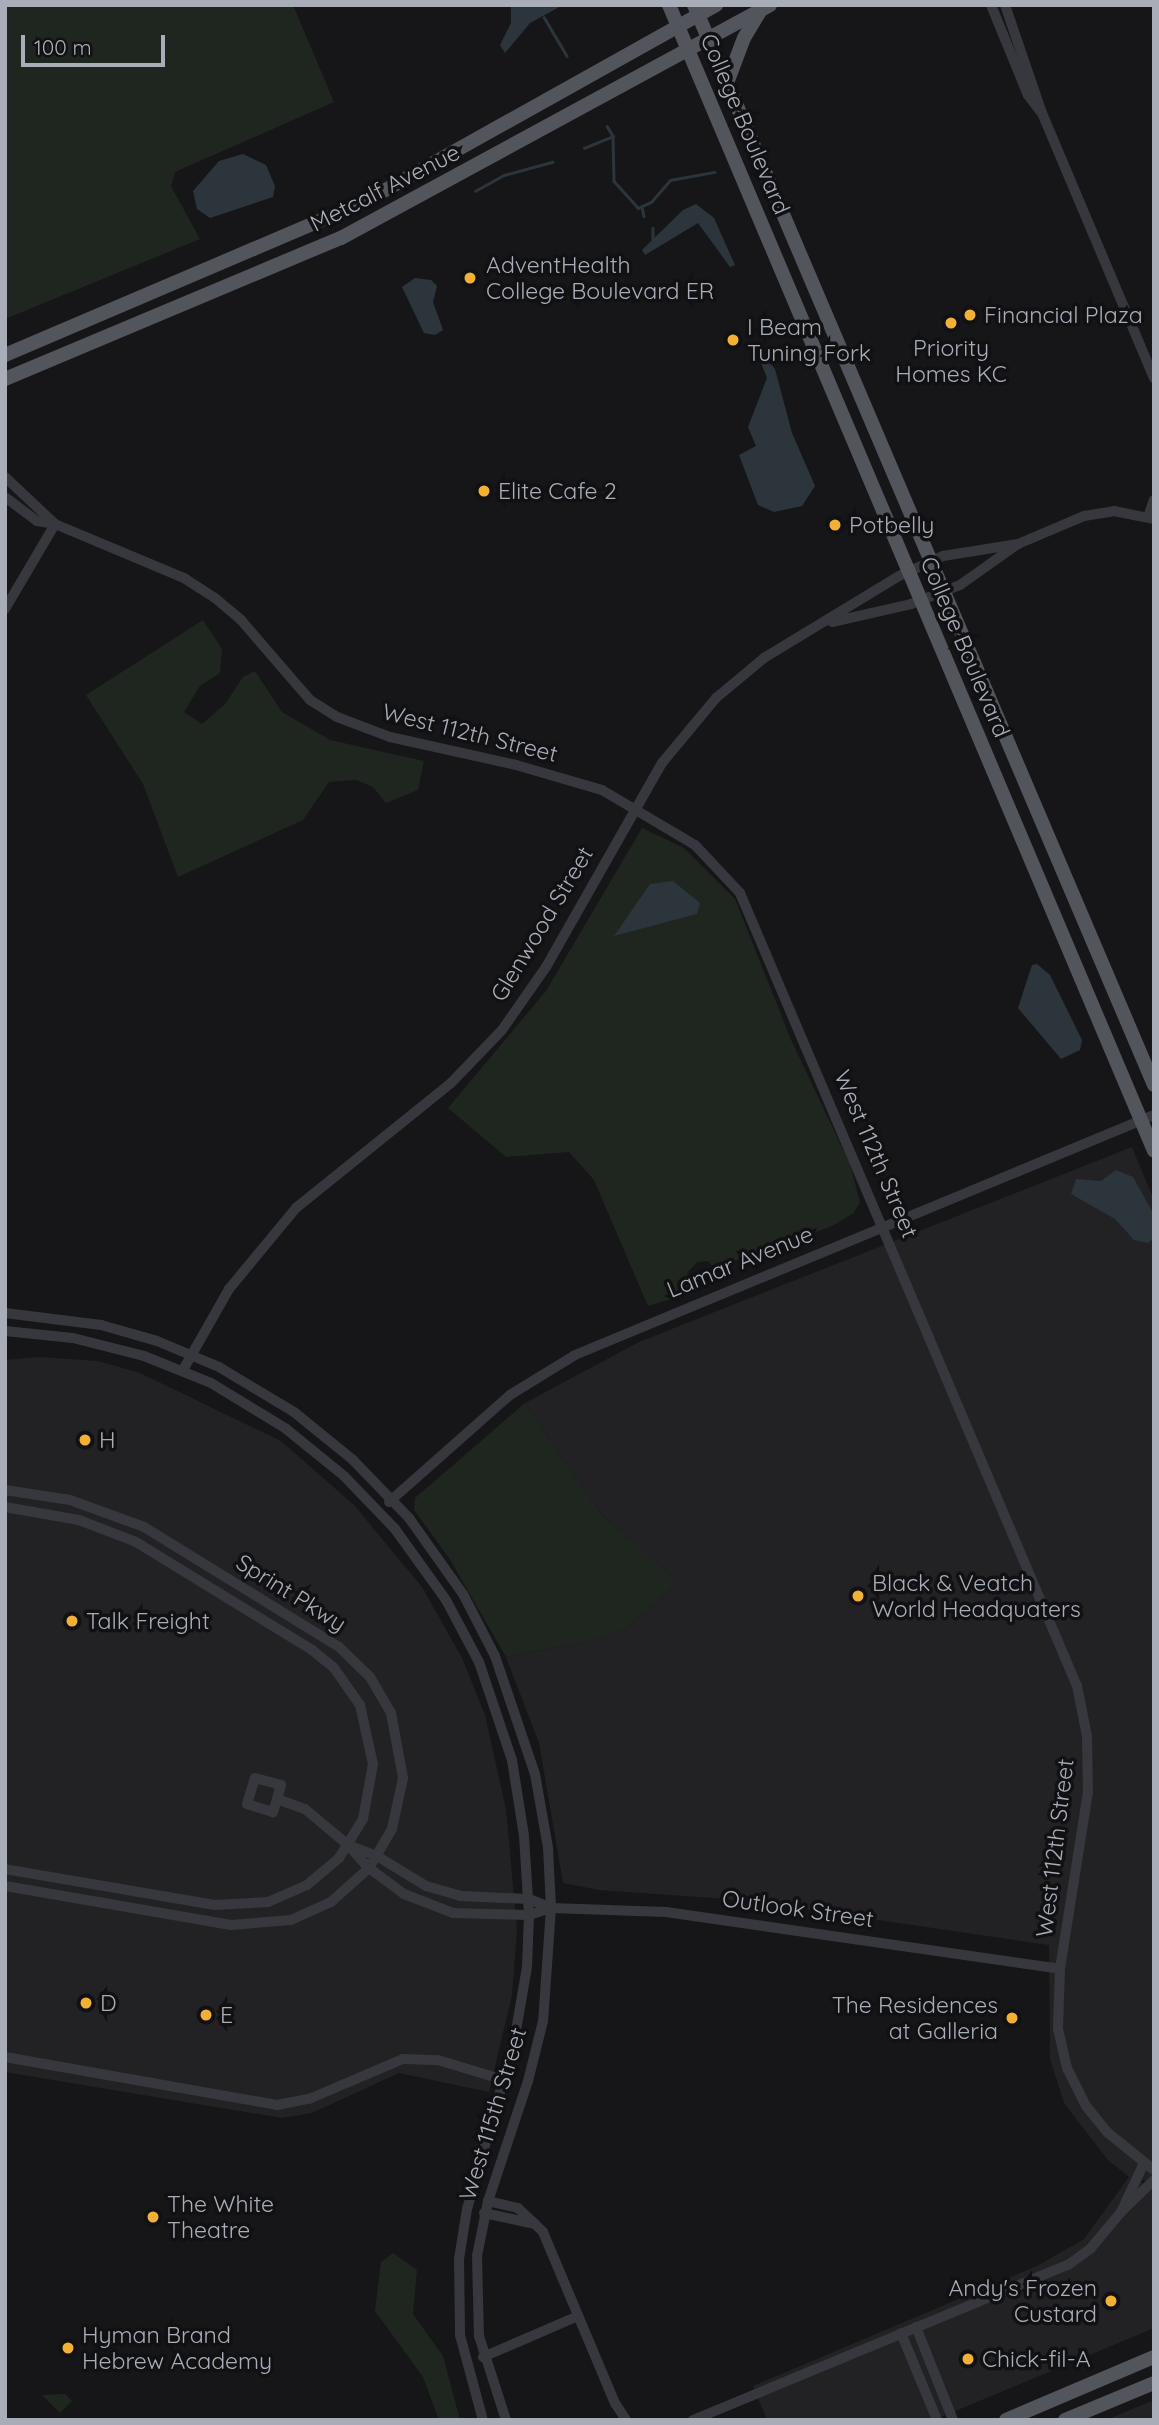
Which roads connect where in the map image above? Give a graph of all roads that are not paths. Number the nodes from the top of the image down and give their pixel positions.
1 (669, 5) edge
2 (716, 5) edge
3 (991, 5) edge
4 (1005, 5) edge
5 (765, 8) edge
6 (696, 10) edge
7 (678, 26) junction
8 (706, 36) junction
9 (687, 47) junction
10 (727, 83) junction
11 (1042, 113) junction
12 (5, 355) edge
13 (1154, 378) edge
14 (5, 379) edge
15 (5, 477) edge
16 (5, 497) edge
17 (1154, 500) edge
18 (1151, 518) edge
19 (55, 524) junction
20 (1018, 544) junction
21 (930, 563) junction
22 (910, 573) junction
23 (942, 591) junction
24 (920, 600) junction
25 (5, 609) edge
26 (824, 624) junction
27 (635, 809) junction
28 (1154, 1085) edge
29 (1147, 1118) edge
30 (1154, 1151) edge
31 (884, 1226) junction
32 (5, 1313) edge
33 (5, 1331) edge
34 (190, 1354) junction
35 (183, 1370) junction
36 (5, 1490) edge
37 (392, 1499) junction
38 (5, 1507) edge
39 (379, 1510) junction
40 (277, 1799) dead end
41 (348, 1845) junction
42 (377, 1856) junction
43 (5, 1868) edge
44 (369, 1868) junction
45 (5, 1886) edge
46 (529, 1899) junction
47 (551, 1908) junction
48 (529, 1915) junction
49 (1060, 1969) junction
50 (5, 2057) edge
51 (504, 2080) junction
52 (1149, 2166) edge
53 (1154, 2180) edge
54 (488, 2201) junction
55 (1121, 2212) junction
56 (484, 2213) junction
57 (535, 2224) junction
58 (578, 2316) junction
59 (916, 2327) junction
60 (901, 2333) junction
61 (483, 2357) junction
62 (1154, 2357) edge
63 (1154, 2382) edge
64 (483, 2420) edge
65 (506, 2420) edge
66 (626, 2420) edge
67 (693, 2420) edge
68 (937, 2420) edge
69 (953, 2420) edge
70 (1006, 2420) edge
71 (1065, 2420) edge

1 - 7 main road, College Boulevard
2 - 6 main road, Metcalf Avenue
3 - 11 street
4 - 11 street
5 - 8 main road, Metcalf Avenue
5 - 10 main road
6 - 7 main road, Metcalf Avenue
6 - 8 main road, College Boulevard
7 - 9 main road, College Boulevard
7 - 12 main road, Metcalf Avenue
8 - 9 main road, Metcalf Avenue
8 - 10 main road, College Boulevard
9 - 14 main road, Metcalf Avenue
9 - 22 main road, College Boulevard
10 - 21 main road, College Boulevard
11 - 13 street
15 - 19 street, West 112th Street
16 - 19 street, West 112th Street
17 - 18 street
18 - 20 street, Glenwood Street
19 - 25 street
19 - 27 street, West 112th Street
20 - 21 street, Glenwood Street
20 - 23 street, Glenwood Street
21 - 22 street, Glenwood Street
21 - 23 main road, College Boulevard
22 - 24 main road, College Boulevard
22 - 26 street, Glenwood Street
23 - 24 street, Glenwood Street
23 - 28 main road, College Boulevard
24 - 26 street, Glenwood Street
24 - 29 main road, College Boulevard
26 - 27 street, Glenwood Street
27 - 31 street, West 112th Street
27 - 34 street, Glenwood Street
29 - 30 main road, College Boulevard
29 - 31 street, Lamar Avenue
31 - 37 street, Lamar Avenue
31 - 49 street, West 112th Street
32 - 34 street, West 115th Street
33 - 35 street, West 115th Street
34 - 35 street, Glenwood Street
34 - 37 street, West 115th Street
35 - 39 street, West 115th Street
36 - 42 street, Sprint Pkwy
37 - 39 street, Lamar Avenue
37 - 47 street, West 115th Street
38 - 41 street, Sprint Pkwy
39 - 46 street, West 115th Street
40 - 41 street
41 - 42 street
41 - 43 street, Sprint Pkwy
41 - 44 street
42 - 44 street, Sprint Pkwy
42 - 46 street
44 - 45 street, Sprint Pkwy
44 - 48 street
46 - 47 street
46 - 48 street, West 115th Street
47 - 48 street, Outlook Street
47 - 49 street, Outlook Street
47 - 54 street, West 115th Street
48 - 51 street, West 115th Street
49 - 52 street, West 112th Street
50 - 51 street
51 - 64 street, West 115th Street
52 - 55 street
53 - 55 street
54 - 56 street, West 115th Street
54 - 57 street
55 - 59 street
56 - 57 street
56 - 61 street, West 115th Street
57 - 58 street
58 - 61 street
58 - 66 street
59 - 60 street
59 - 69 street
60 - 67 street
60 - 68 street
61 - 65 street, West 115th Street
62 - 70 main road
63 - 71 main road

